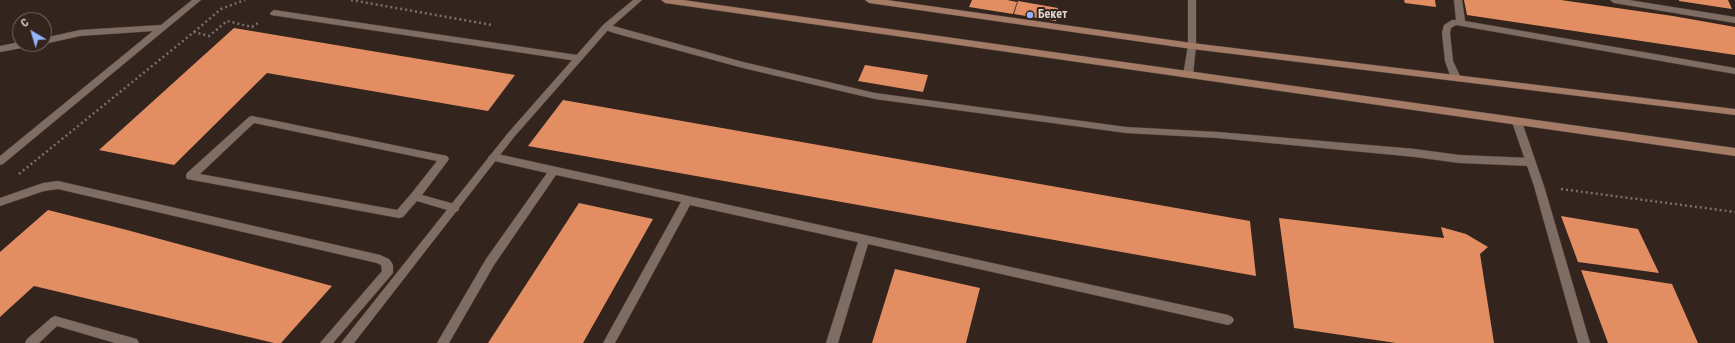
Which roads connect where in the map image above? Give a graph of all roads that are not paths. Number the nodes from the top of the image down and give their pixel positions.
1 (197, 0) edge
2 (638, 0) edge
3 (665, 0) edge
4 (869, 0) edge
5 (1192, 0) edge
6 (1458, 0) edge
7 (1614, 0) edge
8 (274, 13) dead end
9 (1735, 20) edge
10 (1461, 24) junction
11 (606, 27) junction
12 (161, 28) junction
13 (52, 39) edge
14 (1192, 46) junction
15 (12, 47) edge
16 (0, 50) edge
17 (577, 58) junction
18 (1735, 71) edge
19 (1188, 75) junction
20 (1456, 78) junction
21 (1735, 112) edge
22 (1517, 122) junction
23 (1735, 152) edge
24 (493, 157) junction
25 (0, 161) edge
26 (1530, 162) junction
27 (553, 170) junction
28 (415, 197) junction
29 (687, 200) junction
30 (0, 202) edge
31 (454, 208) junction
32 (864, 239) junction
33 (1228, 320) dead end
34 (31, 343) edge
35 (133, 343) edge
36 (326, 343) edge
37 (347, 343) edge
38 (443, 343) edge
39 (609, 343) edge
40 (832, 343) edge
41 (1584, 343) edge

1 - 12 street
2 - 11 street
3 - 19 main road
4 - 14 main road
5 - 14 street
6 - 10 street
7 - 9 street
8 - 17 street
10 - 18 street
10 - 20 street
11 - 17 street
11 - 26 street
12 - 13 street
12 - 25 street
14 - 19 street
14 - 20 main road
15 - 16 street
17 - 24 street
19 - 22 main road
20 - 21 main road
22 - 23 main road
22 - 26 street
24 - 27 street
24 - 31 street
26 - 41 street
27 - 29 street
27 - 38 street
28 - 28 street
28 - 31 street
29 - 32 street
29 - 39 street
30 - 36 street
31 - 37 street
32 - 33 street
32 - 40 street
34 - 35 street

